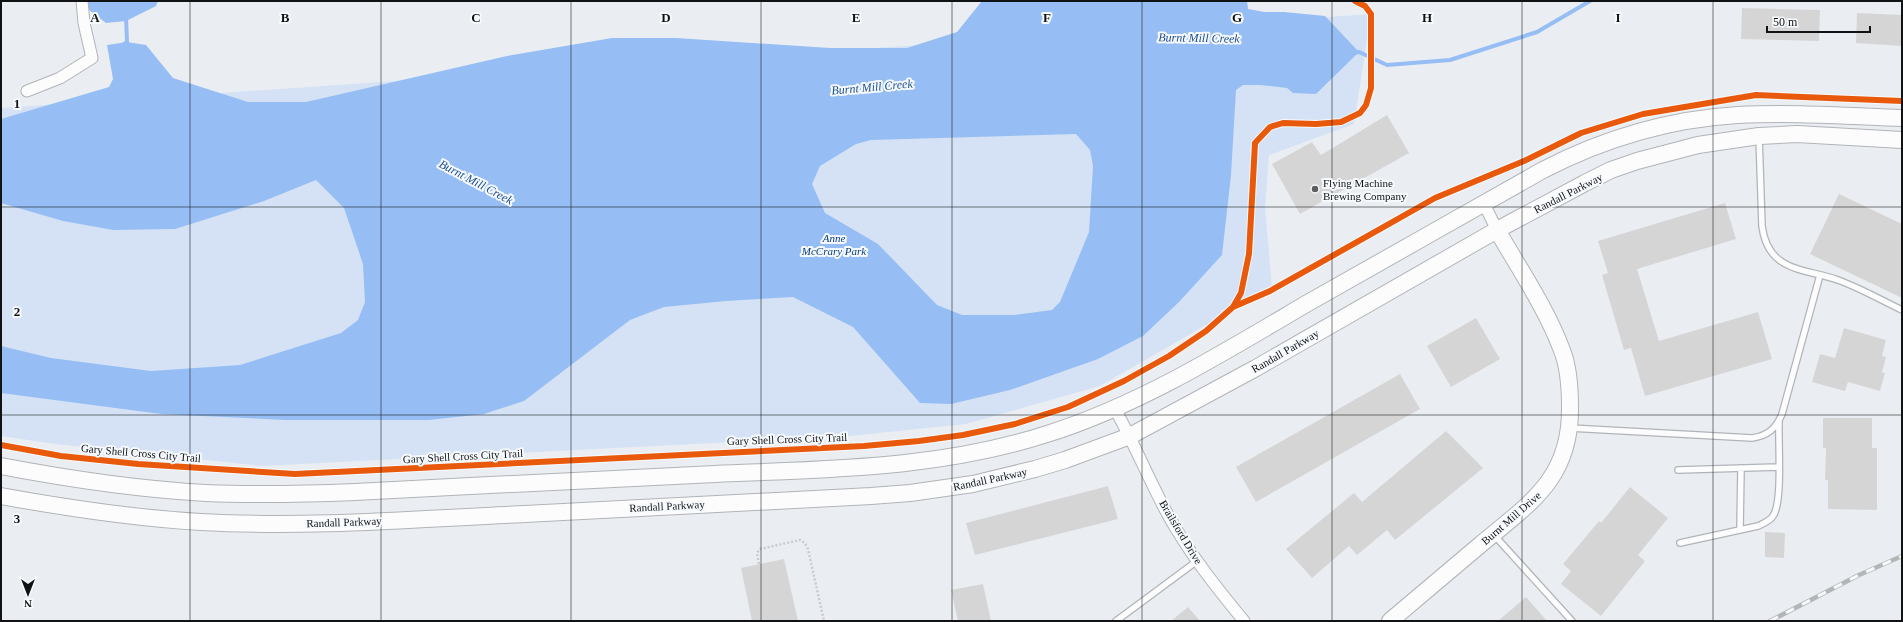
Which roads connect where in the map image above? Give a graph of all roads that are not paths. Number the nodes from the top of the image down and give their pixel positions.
1 (82, 1) edge
2 (27, 92) dead end
3 (1902, 118) edge
4 (1759, 136) junction
5 (1902, 140) edge
6 (1484, 204) junction
7 (1497, 230) junction
8 (1820, 275) junction
9 (1902, 310) edge
10 (1115, 409) junction
11 (1779, 422) junction
12 (1569, 428) junction
13 (1130, 436) junction
14 (1, 466) edge
15 (1778, 467) junction
16 (1741, 468) junction
17 (1678, 470) dead end
18 (1, 496) edge
19 (1740, 530) junction
20 (1493, 534) junction
21 (1680, 542) dead end
22 (1197, 561) junction
23 (1116, 621) edge
24 (1244, 621) edge
25 (1390, 621) edge
26 (1572, 621) edge

1 - 2 street
3 - 6 main road
4 - 5 main road, Randall Parkway
4 - 7 main road, Randall Parkway
4 - 8 lane
6 - 7 street
6 - 10 main road
7 - 12 main road, Burnt Mill Drive
7 - 13 main road, Randall Parkway
8 - 9 lane
8 - 11 lane
10 - 13 street, Brailsford Drive
10 - 14 main road
11 - 12 lane
11 - 15 lane
12 - 20 main road, Burnt Mill Drive
13 - 18 main road, Randall Parkway
13 - 22 street, Brailsford Drive
15 - 16 lane
15 - 19 lane
16 - 17 lane
16 - 19 lane
19 - 21 lane
20 - 25 main road, Burnt Mill Drive
20 - 26 lane
22 - 23 lane
22 - 24 street, Brailsford Drive

